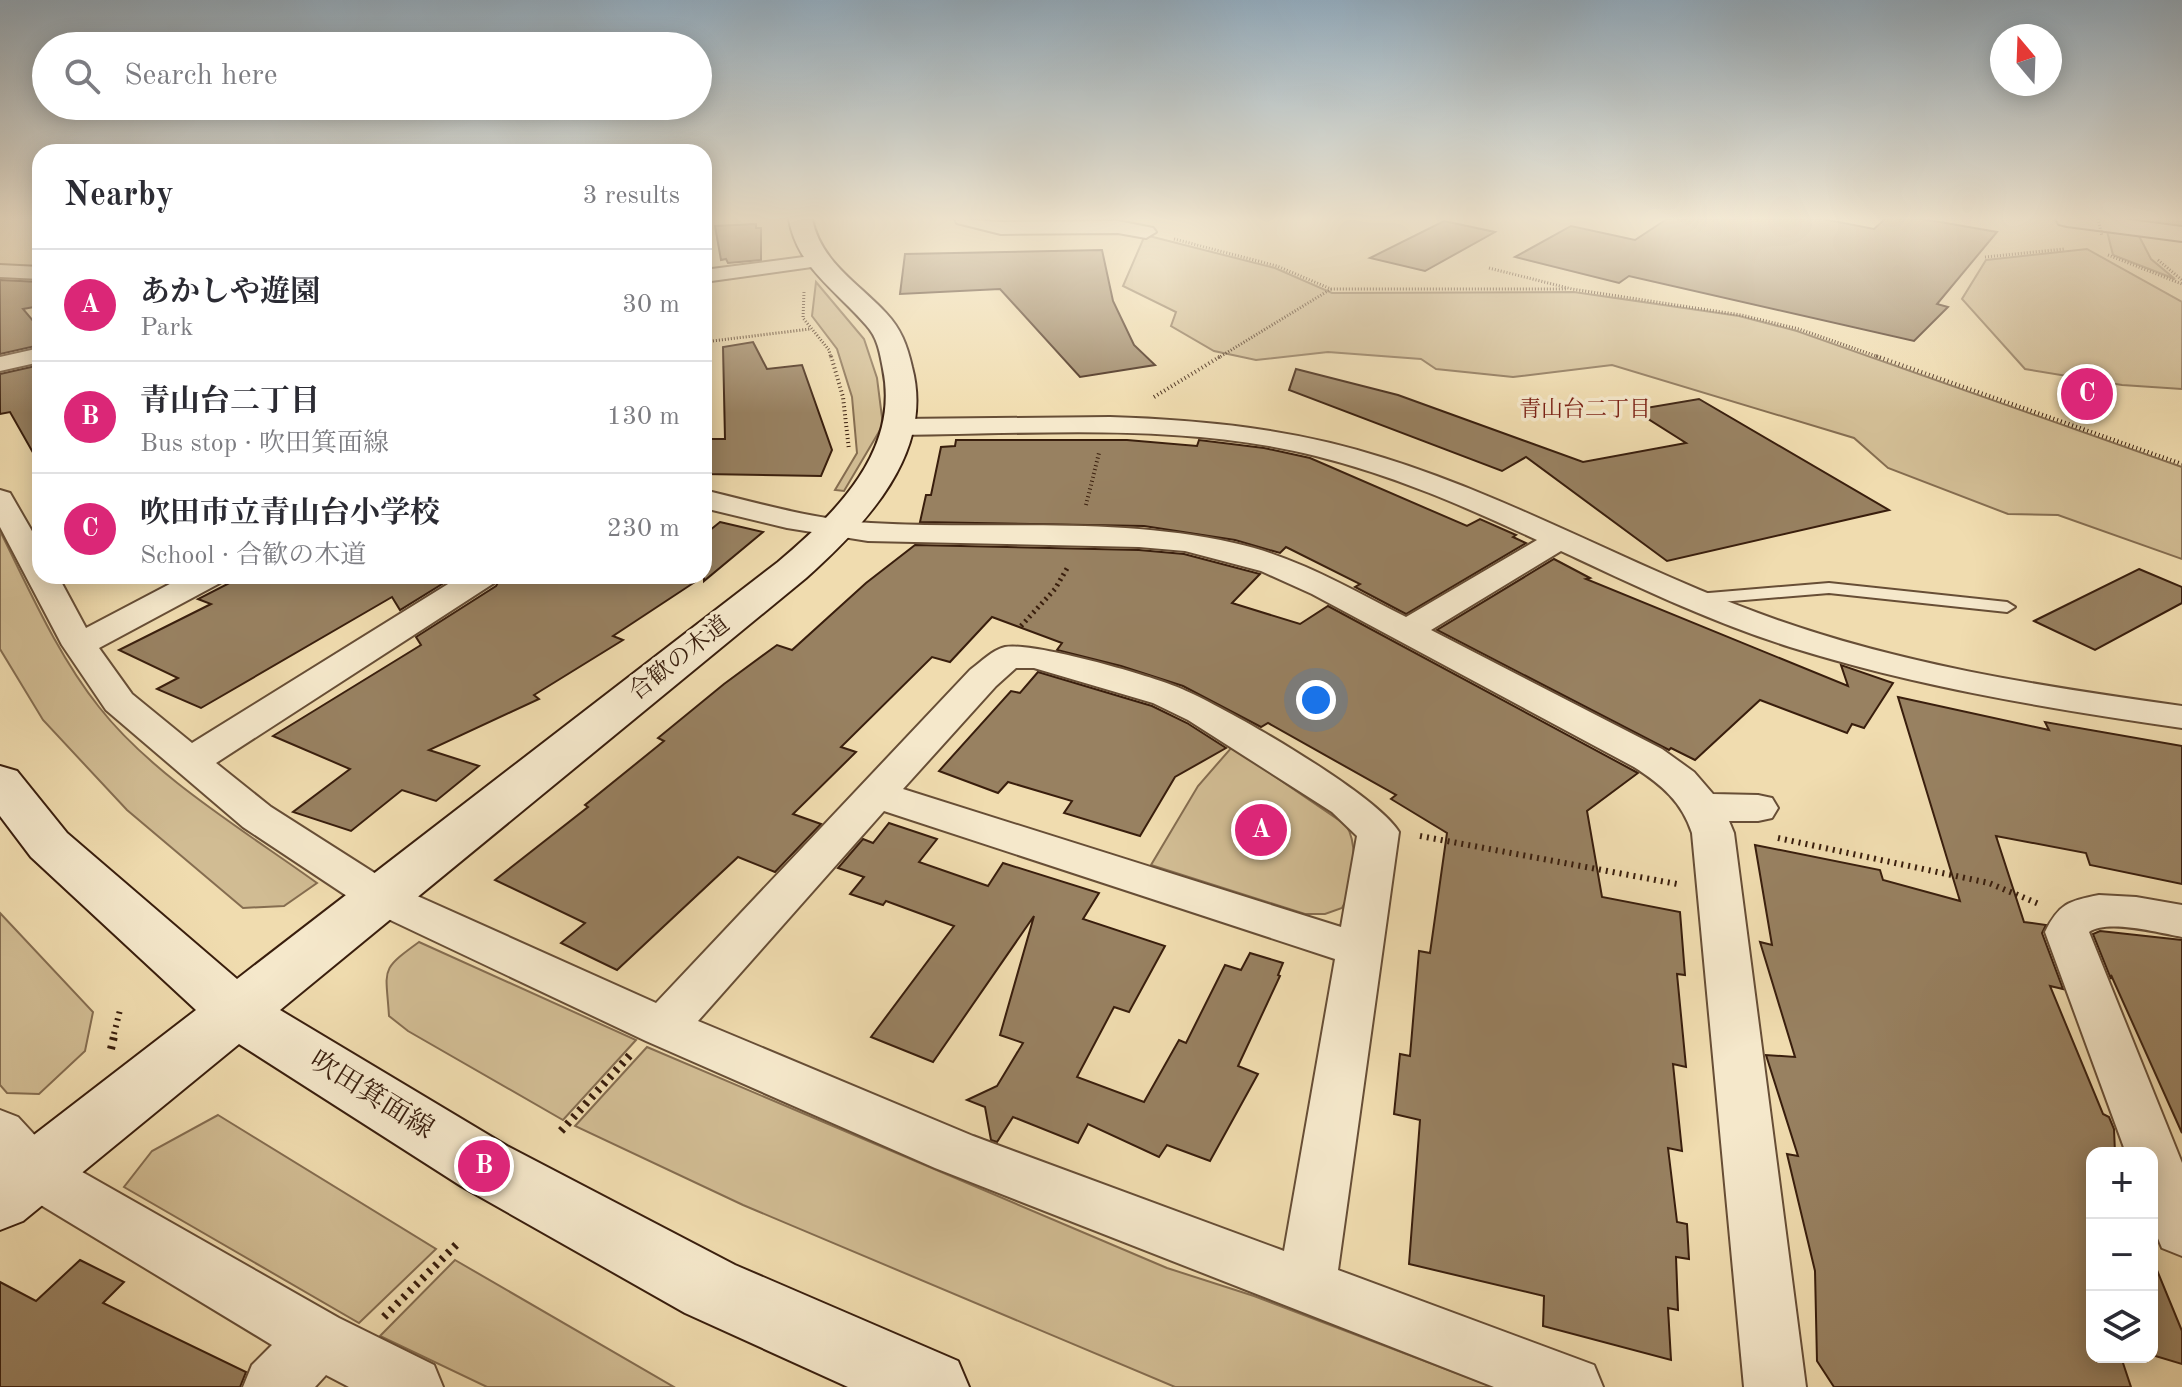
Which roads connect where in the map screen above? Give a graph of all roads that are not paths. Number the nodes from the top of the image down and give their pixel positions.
1 (825, 284) edge
2 (32, 357) edge
3 (0, 364) edge
4 (899, 427) junction
5 (0, 499) edge
6 (712, 501) edge
7 (837, 529) junction
8 (1558, 540) junction
9 (32, 558) edge
10 (46, 584) edge
11 (194, 584) edge
12 (470, 584) edge
13 (1694, 599) junction
14 (2007, 607) dead end
15 (1408, 630) junction
16 (79, 645) junction
17 (2182, 717) edge
18 (193, 760) junction
19 (0, 782) edge
20 (877, 795) junction
21 (1758, 808) dead end
22 (1708, 817) junction
23 (380, 897) junction
24 (2182, 921) edge
25 (1361, 950) junction
26 (236, 1012) junction
27 (663, 1027) junction
28 (2149, 1147) edge
29 (12, 1169) edge
30 (2158, 1169) edge
31 (2182, 1230) edge
32 (1307, 1286) junction
33 (332, 1346) junction
34 (274, 1387) edge
35 (412, 1387) edge
36 (932, 1387) edge
37 (1572, 1387) edge
38 (1775, 1387) edge

1 - 4 street, 合歓の木道
2 - 3 street
4 - 7 street, 合歓の木道
4 - 8 street
5 - 9 street
6 - 7 street
7 - 15 street
7 - 23 street, 合歓の木道
8 - 13 street
8 - 15 street
10 - 16 street
11 - 16 street
12 - 18 street
13 - 14 lane
13 - 17 street
15 - 22 street
16 - 18 street
18 - 23 street
19 - 26 street, 吹田箕面線
20 - 25 street
20 - 25 street
20 - 27 street
21 - 22 street
22 - 38 street
23 - 26 street, 合歓の木道
23 - 27 street
24 - 28 street
25 - 32 street
26 - 29 street, 合歓の木道
26 - 36 street, 吹田箕面線
27 - 32 street
29 - 33 street
30 - 31 street
32 - 37 street
33 - 34 street
33 - 35 street

